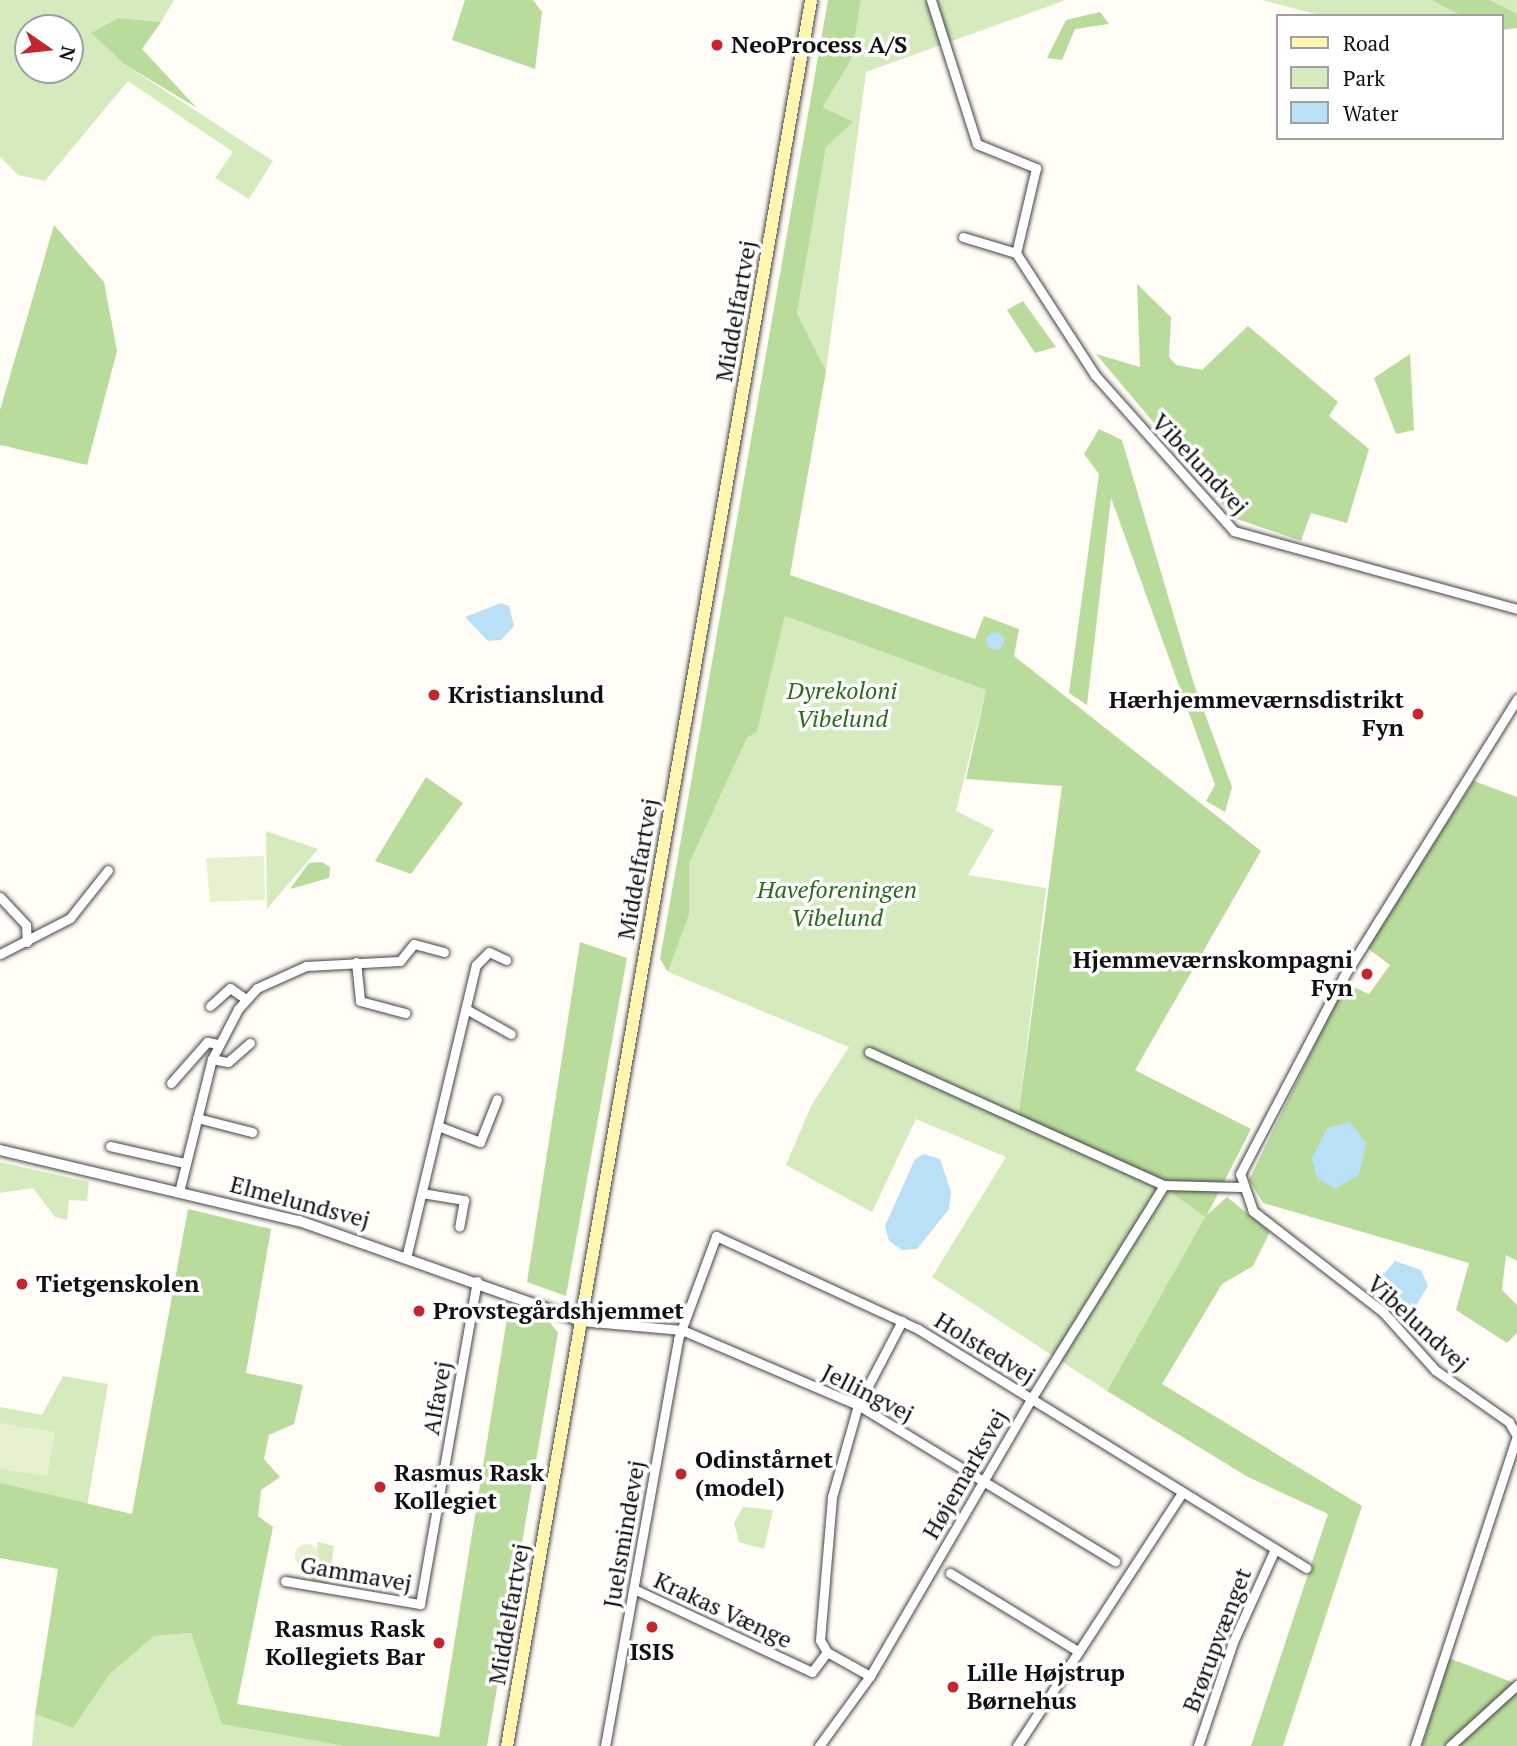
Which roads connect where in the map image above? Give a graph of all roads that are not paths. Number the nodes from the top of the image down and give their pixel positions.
1 (811, 0) edge
2 (931, 0) edge
3 (963, 237) dead end
4 (1016, 253) junction
5 (1517, 609) edge
6 (1517, 699) edge
7 (108, 870) dead end
8 (0, 897) edge
9 (27, 942) junction
10 (444, 952) dead end
11 (0, 954) edge
12 (506, 960) dead end
13 (356, 962) junction
14 (246, 999) junction
15 (210, 1006) dead end
16 (468, 1010) junction
17 (405, 1013) dead end
18 (511, 1034) dead end
19 (250, 1042) dead end
20 (218, 1044) junction
21 (869, 1052) dead end
22 (212, 1059) junction
23 (171, 1083) dead end
24 (497, 1099) dead end
25 (197, 1118) junction
26 (438, 1126) junction
27 (252, 1132) dead end
28 (110, 1146) dead end
29 (0, 1150) edge
30 (186, 1163) junction
31 (1164, 1185) junction
32 (1240, 1187) junction
33 (179, 1192) junction
34 (422, 1193) junction
35 (459, 1227) dead end
36 (407, 1254) junction
37 (477, 1281) junction
38 (581, 1321) junction
39 (902, 1321) junction
40 (682, 1330) junction
41 (1031, 1399) junction
42 (858, 1405) junction
43 (983, 1481) junction
44 (1182, 1493) junction
45 (1275, 1549) junction
46 (1115, 1560) dead end
47 (1306, 1568) dead end
48 (950, 1573) dead end
49 (285, 1581) dead end
50 (634, 1589) junction
51 (420, 1604) joint
52 (1078, 1651) junction
53 (827, 1652) junction
54 (870, 1676) junction
55 (1517, 1685) edge
56 (507, 1746) edge
57 (605, 1746) edge
58 (819, 1746) edge
59 (1017, 1746) edge
60 (1198, 1746) edge
61 (1415, 1746) edge
62 (1450, 1746) edge

1 - 38 main road, Middelfartvej
2 - 4 street
3 - 4 street
4 - 5 street, Vibelundvej
6 - 32 street
7 - 9 street
8 - 9 street
9 - 11 street
10 - 13 street
12 - 16 street
13 - 14 street
13 - 17 street
14 - 15 street
14 - 20 street
16 - 18 street
16 - 26 street
19 - 22 street
20 - 22 street
20 - 23 street
21 - 31 street
22 - 25 street
24 - 26 street
25 - 27 street
25 - 30 street
26 - 34 street
28 - 30 street
29 - 33 street, Elmelundsvej
30 - 33 street
31 - 32 street
31 - 41 street, Højemarksvej
32 - 61 street, Vibelundvej
33 - 36 street, Elmelundsvej
34 - 35 street
34 - 36 street
36 - 37 street, Elmelundsvej
37 - 38 street, Elmelundsvej
37 - 51 street, Alfavej
38 - 40 street, Jellingvej
38 - 56 main road, Middelfartvej
39 - 40 street, Holstedvej
39 - 41 street, Holstedvej
39 - 42 street
40 - 42 street, Jellingvej
40 - 50 street, Juelsmindevej
41 - 43 street, Højemarksvej
41 - 44 street, Holstedvej
42 - 43 street, Jellingvej
42 - 53 street
43 - 46 street, Jellingvej
43 - 54 street, Højemarksvej
44 - 45 street, Holstedvej
44 - 52 street
45 - 47 street, Holstedvej
45 - 60 street, Brørupvænget
48 - 52 street
49 - 51 street, Gammavej
50 - 53 street, Krakas Vænge
50 - 57 street, Juelsmindevej
52 - 59 street
53 - 54 street
54 - 58 street, Højemarksvej
55 - 62 street

